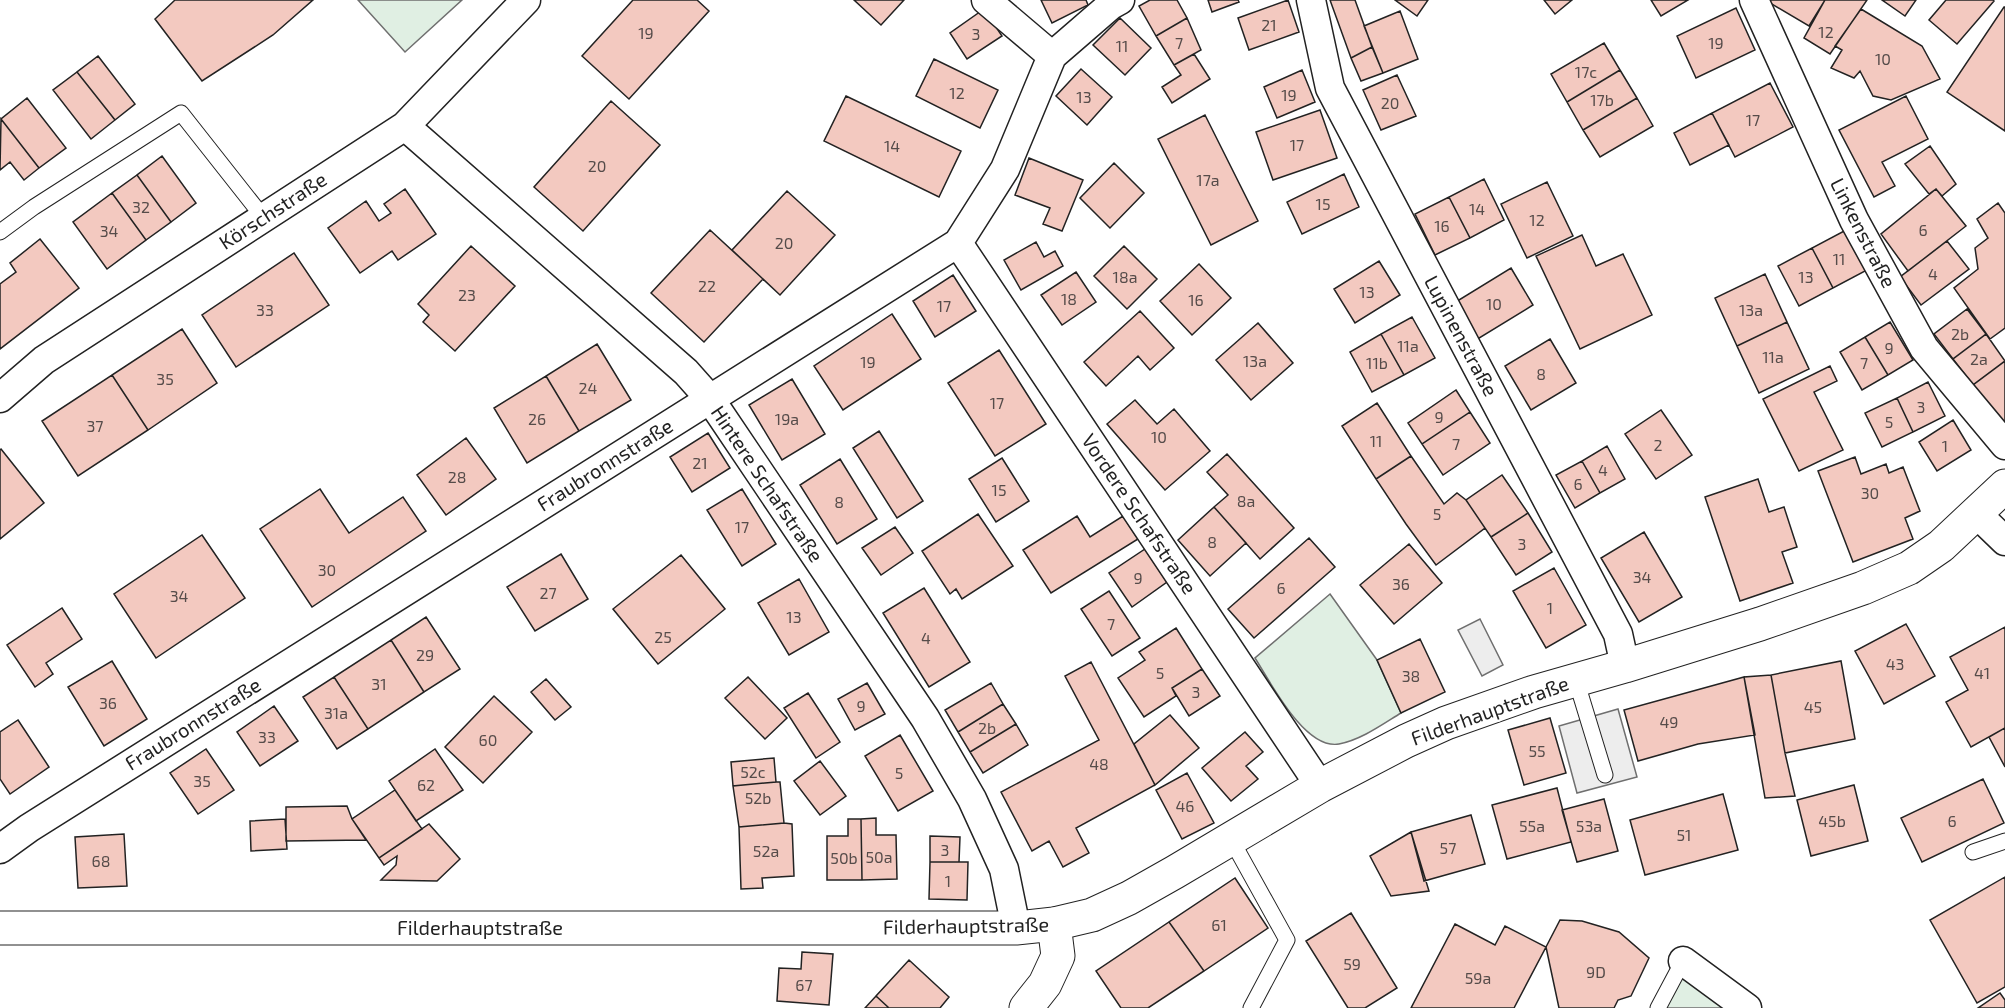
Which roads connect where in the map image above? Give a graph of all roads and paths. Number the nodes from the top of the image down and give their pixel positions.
1 (526, 0) edge
2 (986, 0) edge
3 (1120, 0) edge
4 (1311, 0) edge
5 (1754, 0) edge
6 (1052, 56) junction
7 (405, 126) junction
8 (263, 217) junction
9 (0, 232) edge
10 (958, 243) junction
11 (0, 398) edge
12 (710, 399) junction
13 (2005, 445) edge
14 (2005, 486) edge
15 (1976, 513) junction
16 (2005, 541) edge
17 (1625, 666) junction
18 (1576, 680) junction
19 (1605, 775) dead end
20 (1320, 786) junction
21 (1231, 839) junction
22 (2005, 842) edge
23 (0, 849) edge
24 (1973, 852) dead end
25 (1054, 924) junction
26 (0, 928) edge
27 (1016, 928) junction
28 (1683, 961) joint
29 (1026, 1008) edge
30 (1251, 1008) edge
31 (1658, 1008) edge
32 (1747, 1008) edge

1 - 7 street, Körschstraße
2 - 6 street
3 - 6 street, Fraubronnstraße
4 - 17 street, Lupinenstraße
5 - 13 street, Linkenstraße
6 - 10 street, Fraubronnstraße
7 - 8 street, Körschstraße
7 - 12 street, Hintere Schafstraße
8 - 9 lane
8 - 11 street, Körschstraße
10 - 12 street, Fraubronnstraße
10 - 20 street, Vordere Schafstraße
12 - 23 street, Fraubronnstraße
12 - 27 street, Hintere Schafstraße
14 - 15 main road, Filderhauptstraße
15 - 16 street
15 - 17 main road, Filderhauptstraße
17 - 18 main road, Filderhauptstraße
18 - 19 lane
18 - 20 main road, Filderhauptstraße
20 - 21 main road, Filderhauptstraße
21 - 25 main road, Filderhauptstraße
21 - 30 lane
22 - 24 lane
25 - 27 main road, Filderhauptstraße
25 - 29 main road
26 - 27 main road, Filderhauptstraße
28 - 31 lane
28 - 32 street

